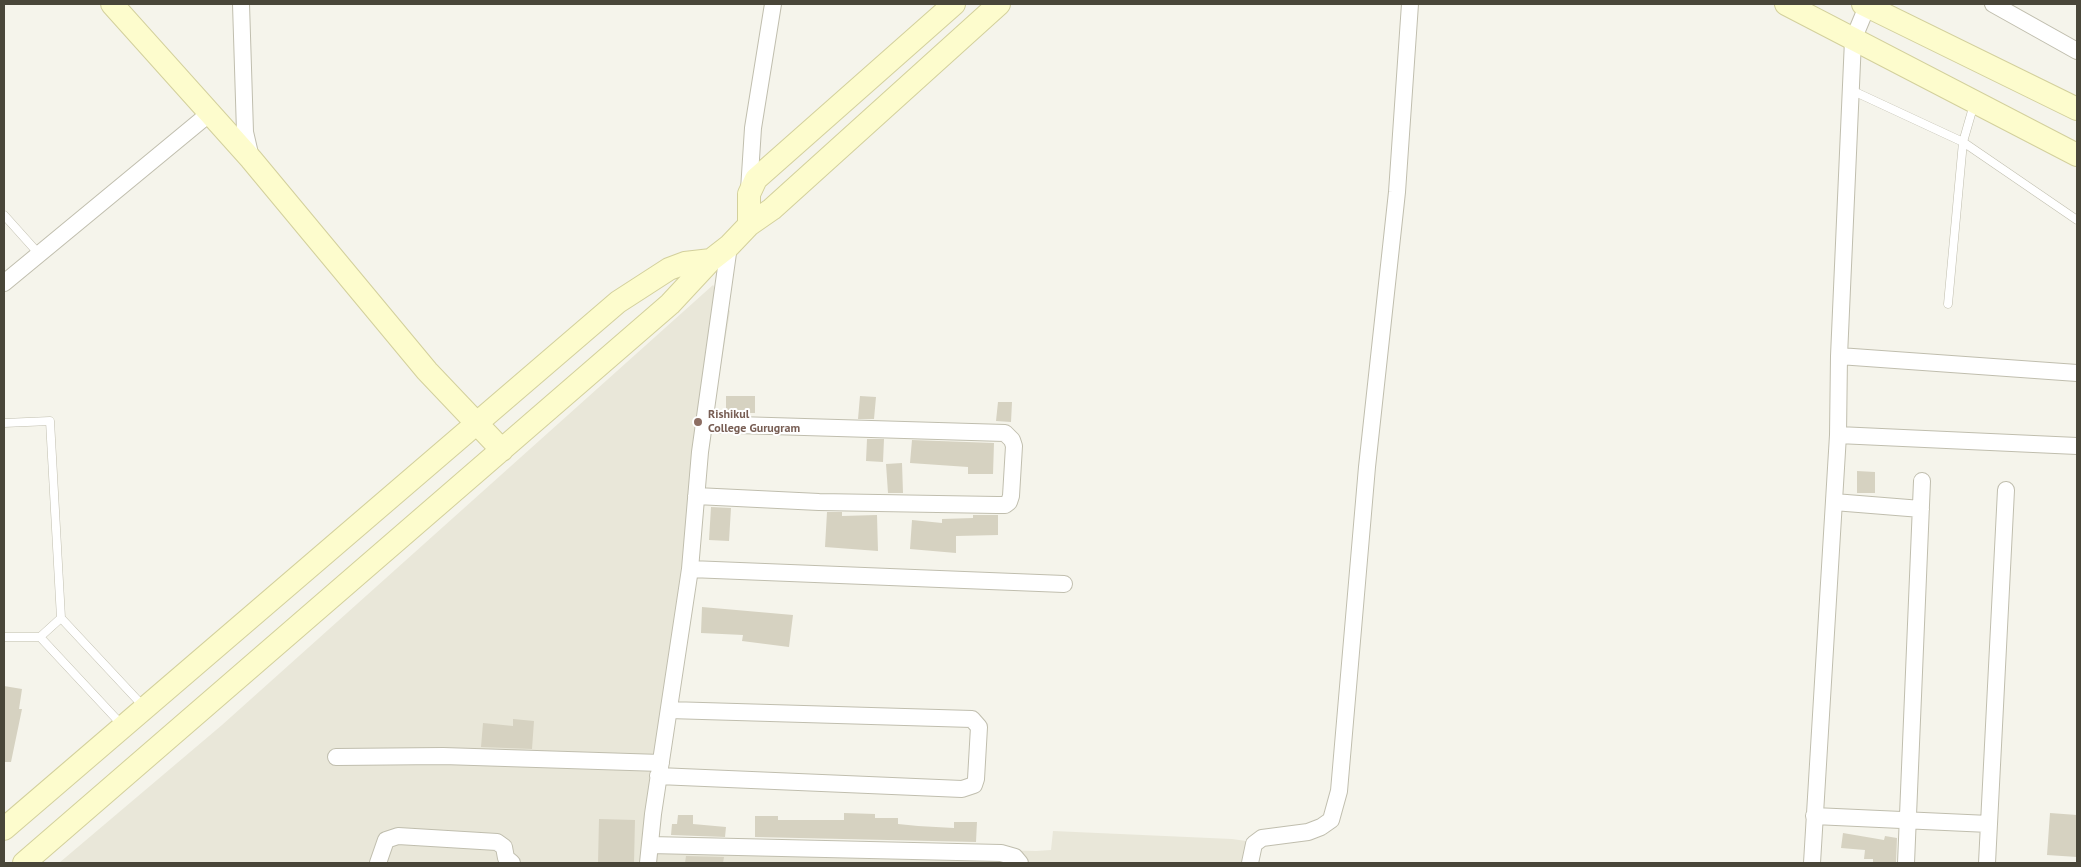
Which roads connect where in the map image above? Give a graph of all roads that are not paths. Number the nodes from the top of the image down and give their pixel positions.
1 (112, 4) edge
2 (241, 4) edge
3 (773, 4) edge
4 (954, 4) edge
5 (999, 4) edge
6 (1410, 4) edge
7 (1786, 4) edge
8 (1865, 4) edge
9 (1992, 4) edge
10 (1853, 40) junction
11 (2077, 51) edge
12 (1850, 90) junction
13 (1974, 102) junction
14 (2077, 109) edge
15 (210, 113) junction
16 (1963, 142) junction
17 (2077, 155) edge
18 (251, 159) junction
19 (749, 194) junction
20 (4, 215) edge
21 (2077, 220) edge
22 (749, 225) junction
23 (729, 246) junction
24 (39, 254) junction
25 (711, 260) junction
26 (4, 283) edge
27 (1948, 304) dead end
28 (1839, 356) junction
29 (2077, 373) edge
30 (4, 423) edge
31 (476, 423) junction
32 (704, 424) junction
33 (1838, 435) junction
34 (2077, 446) edge
35 (502, 450) junction
36 (1922, 480) dead end
37 (2006, 490) dead end
38 (696, 496) junction
39 (1834, 502) junction
40 (1921, 509) junction
41 (690, 569) junction
42 (1064, 584) dead end
43 (61, 618) junction
44 (4, 637) edge
45 (40, 637) junction
46 (145, 707) junction
47 (669, 710) junction
48 (124, 726) junction
49 (336, 757) dead end
50 (659, 769) junction
51 (1814, 816) junction
52 (1908, 822) junction
53 (1989, 824) junction
54 (4, 829) edge
55 (650, 845) junction
56 (749, 856) edge
57 (24, 863) edge
58 (378, 863) edge
59 (512, 863) edge
60 (648, 863) edge
61 (1020, 863) edge
62 (1250, 863) edge
63 (1812, 863) edge
64 (1906, 863) edge
65 (1987, 863) edge

1 - 15 street
2 - 18 street
3 - 19 street
4 - 19 street
5 - 22 street
6 - 62 street
7 - 10 street
8 - 10 street
8 - 14 street
9 - 11 street
10 - 12 street
10 - 13 street
12 - 16 lane
12 - 28 street
13 - 16 lane
13 - 17 street
15 - 18 street
15 - 24 street
16 - 21 lane
16 - 27 lane
18 - 31 street
19 - 22 street
20 - 24 lane
22 - 23 street
23 - 25 street
23 - 32 street
24 - 26 street
25 - 31 street
25 - 35 street
28 - 29 street
28 - 33 street
30 - 43 lane
31 - 35 street
31 - 46 street
32 - 38 street
32 - 38 street
33 - 34 street
33 - 39 street
35 - 57 street
36 - 40 street
37 - 53 street
38 - 41 street
39 - 40 street
39 - 51 street
40 - 52 street
41 - 42 street
41 - 47 street
43 - 45 lane
43 - 46 lane
44 - 45 lane
45 - 48 lane
46 - 48 street
47 - 50 street
47 - 50 street
48 - 54 street
49 - 50 street
50 - 55 street
51 - 52 street
51 - 63 street
52 - 53 street
52 - 64 street
53 - 65 street
55 - 56 street
55 - 60 street
56 - 61 street
58 - 59 street

